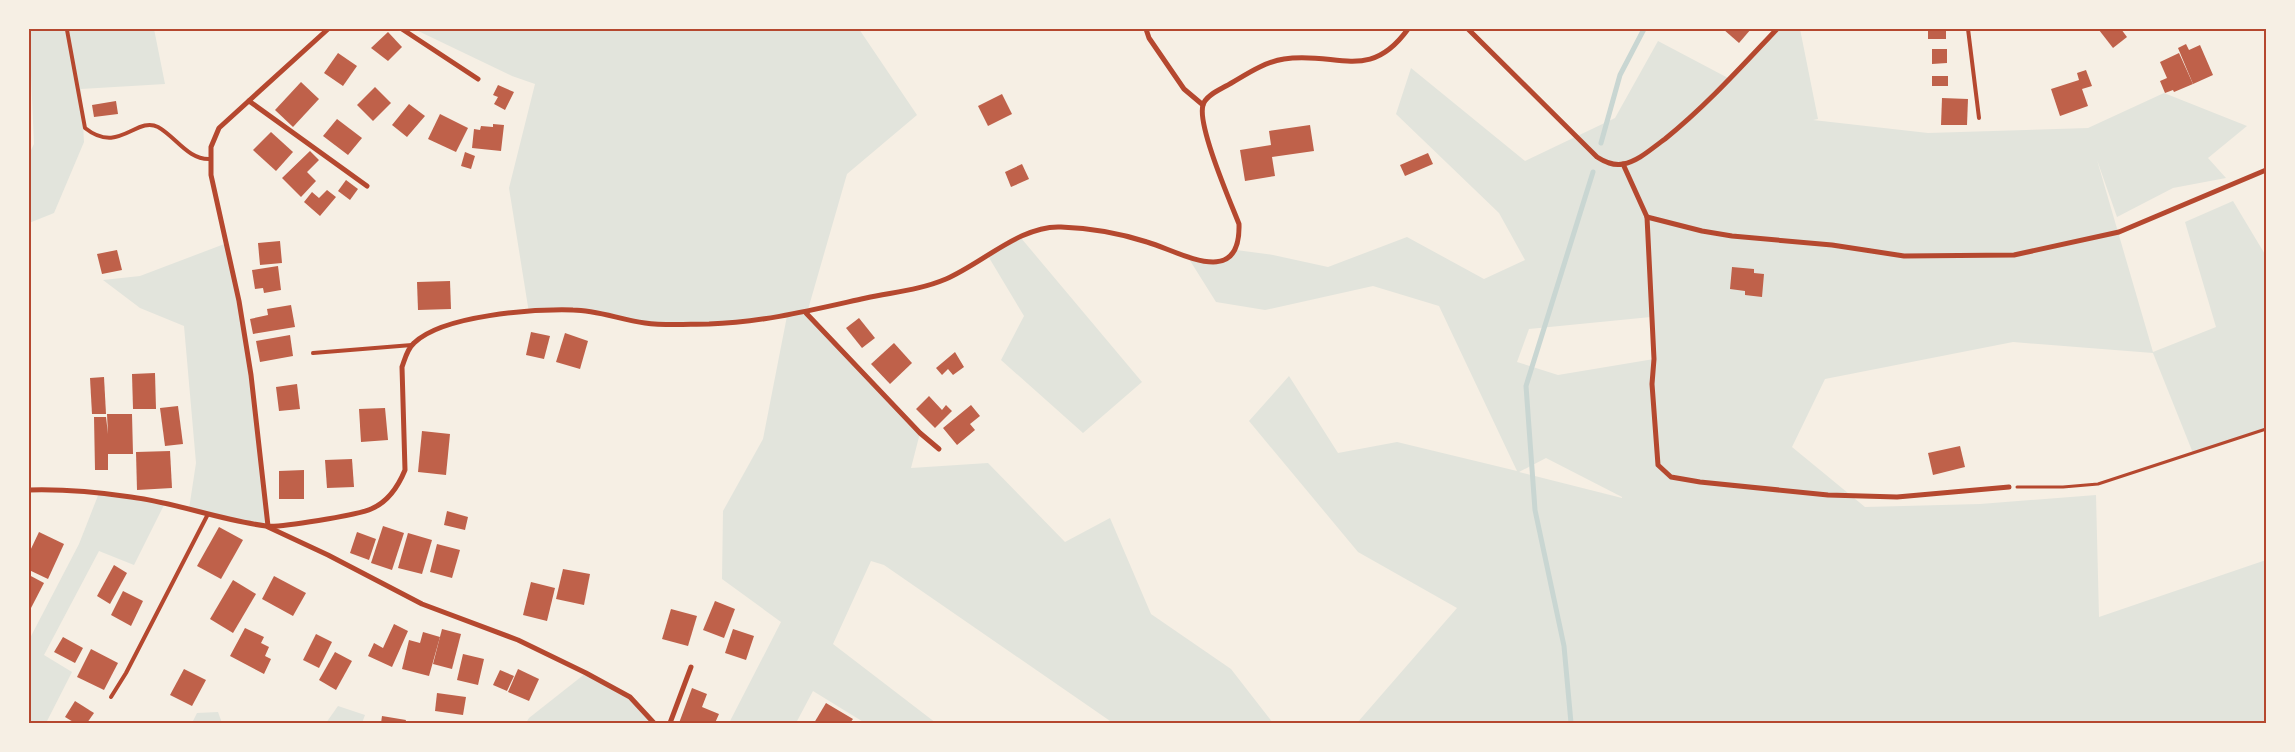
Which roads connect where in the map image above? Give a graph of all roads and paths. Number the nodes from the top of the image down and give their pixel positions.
1 (328, 29) edge
2 (402, 29) edge
3 (1146, 29) edge
4 (1408, 29) edge
5 (1468, 29) edge
6 (1777, 29) edge
7 (1968, 29) edge
8 (67, 30) edge
9 (478, 79) dead end
10 (249, 101) junction
11 (1203, 105) junction
12 (1979, 118) dead end
13 (210, 159) junction
14 (1623, 164) junction
15 (2266, 170) edge
16 (367, 186) dead end
17 (1647, 216) junction
18 (806, 313) junction
19 (412, 345) junction
20 (313, 353) dead end
21 (2266, 429) edge
22 (939, 449) dead end
23 (2009, 486) joint
24 (29, 491) edge
25 (208, 514) junction
26 (268, 526) junction
27 (691, 667) dead end
28 (111, 697) dead end
29 (654, 723) edge
30 (670, 723) edge

1 - 10 street
2 - 9 street
3 - 11 street
4 - 11 street
5 - 14 street
6 - 14 street
7 - 12 lane
8 - 13 lane
10 - 13 street
10 - 16 street
11 - 18 street
13 - 26 street
14 - 17 street
15 - 17 street
17 - 23 street
18 - 19 street
18 - 22 street
19 - 20 lane
19 - 26 street
21 - 23 path
24 - 25 street
25 - 26 street
25 - 28 lane
26 - 29 street
27 - 30 street

